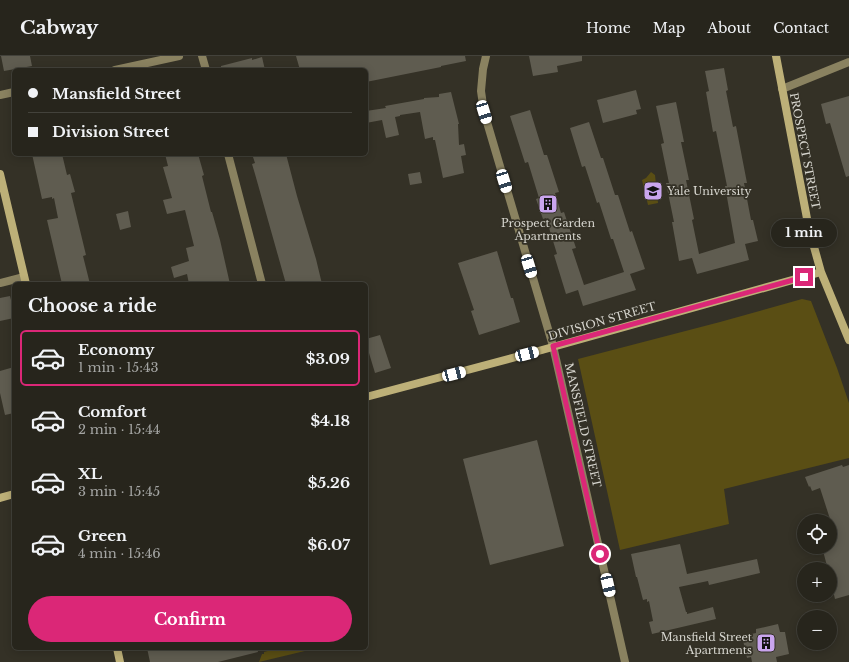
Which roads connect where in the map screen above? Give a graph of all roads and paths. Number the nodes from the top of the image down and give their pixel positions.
1 (179, 56) edge
2 (202, 56) edge
3 (486, 56) edge
4 (776, 56) edge
5 (849, 62) edge
6 (124, 68) edge
7 (205, 68) edge
8 (782, 89) junction
9 (12, 92) edge
10 (0, 95) edge
11 (229, 156) edge
12 (0, 174) edge
13 (822, 272) junction
14 (25, 281) edge
15 (12, 282) edge
16 (12, 282) edge
17 (261, 282) edge
18 (0, 283) edge
19 (849, 340) edge
20 (553, 346) junction
21 (368, 397) edge
22 (12, 495) edge
23 (0, 498) edge
24 (117, 650) edge
25 (120, 662) edge
26 (625, 662) edge

1 - 6 street
2 - 7 street
3 - 20 street, MANSFIELD STREET
4 - 8 main road, PROSPECT STREET
5 - 8 street
8 - 13 main road, PROSPECT STREET
9 - 10 street
11 - 17 street
12 - 14 main road
13 - 19 main road, PROSPECT STREET
13 - 20 main road, DIVISION STREET
14 - 15 street
16 - 18 street
20 - 21 main road, DIVISION STREET
20 - 26 street, MANSFIELD STREET
22 - 23 main road
24 - 25 main road

